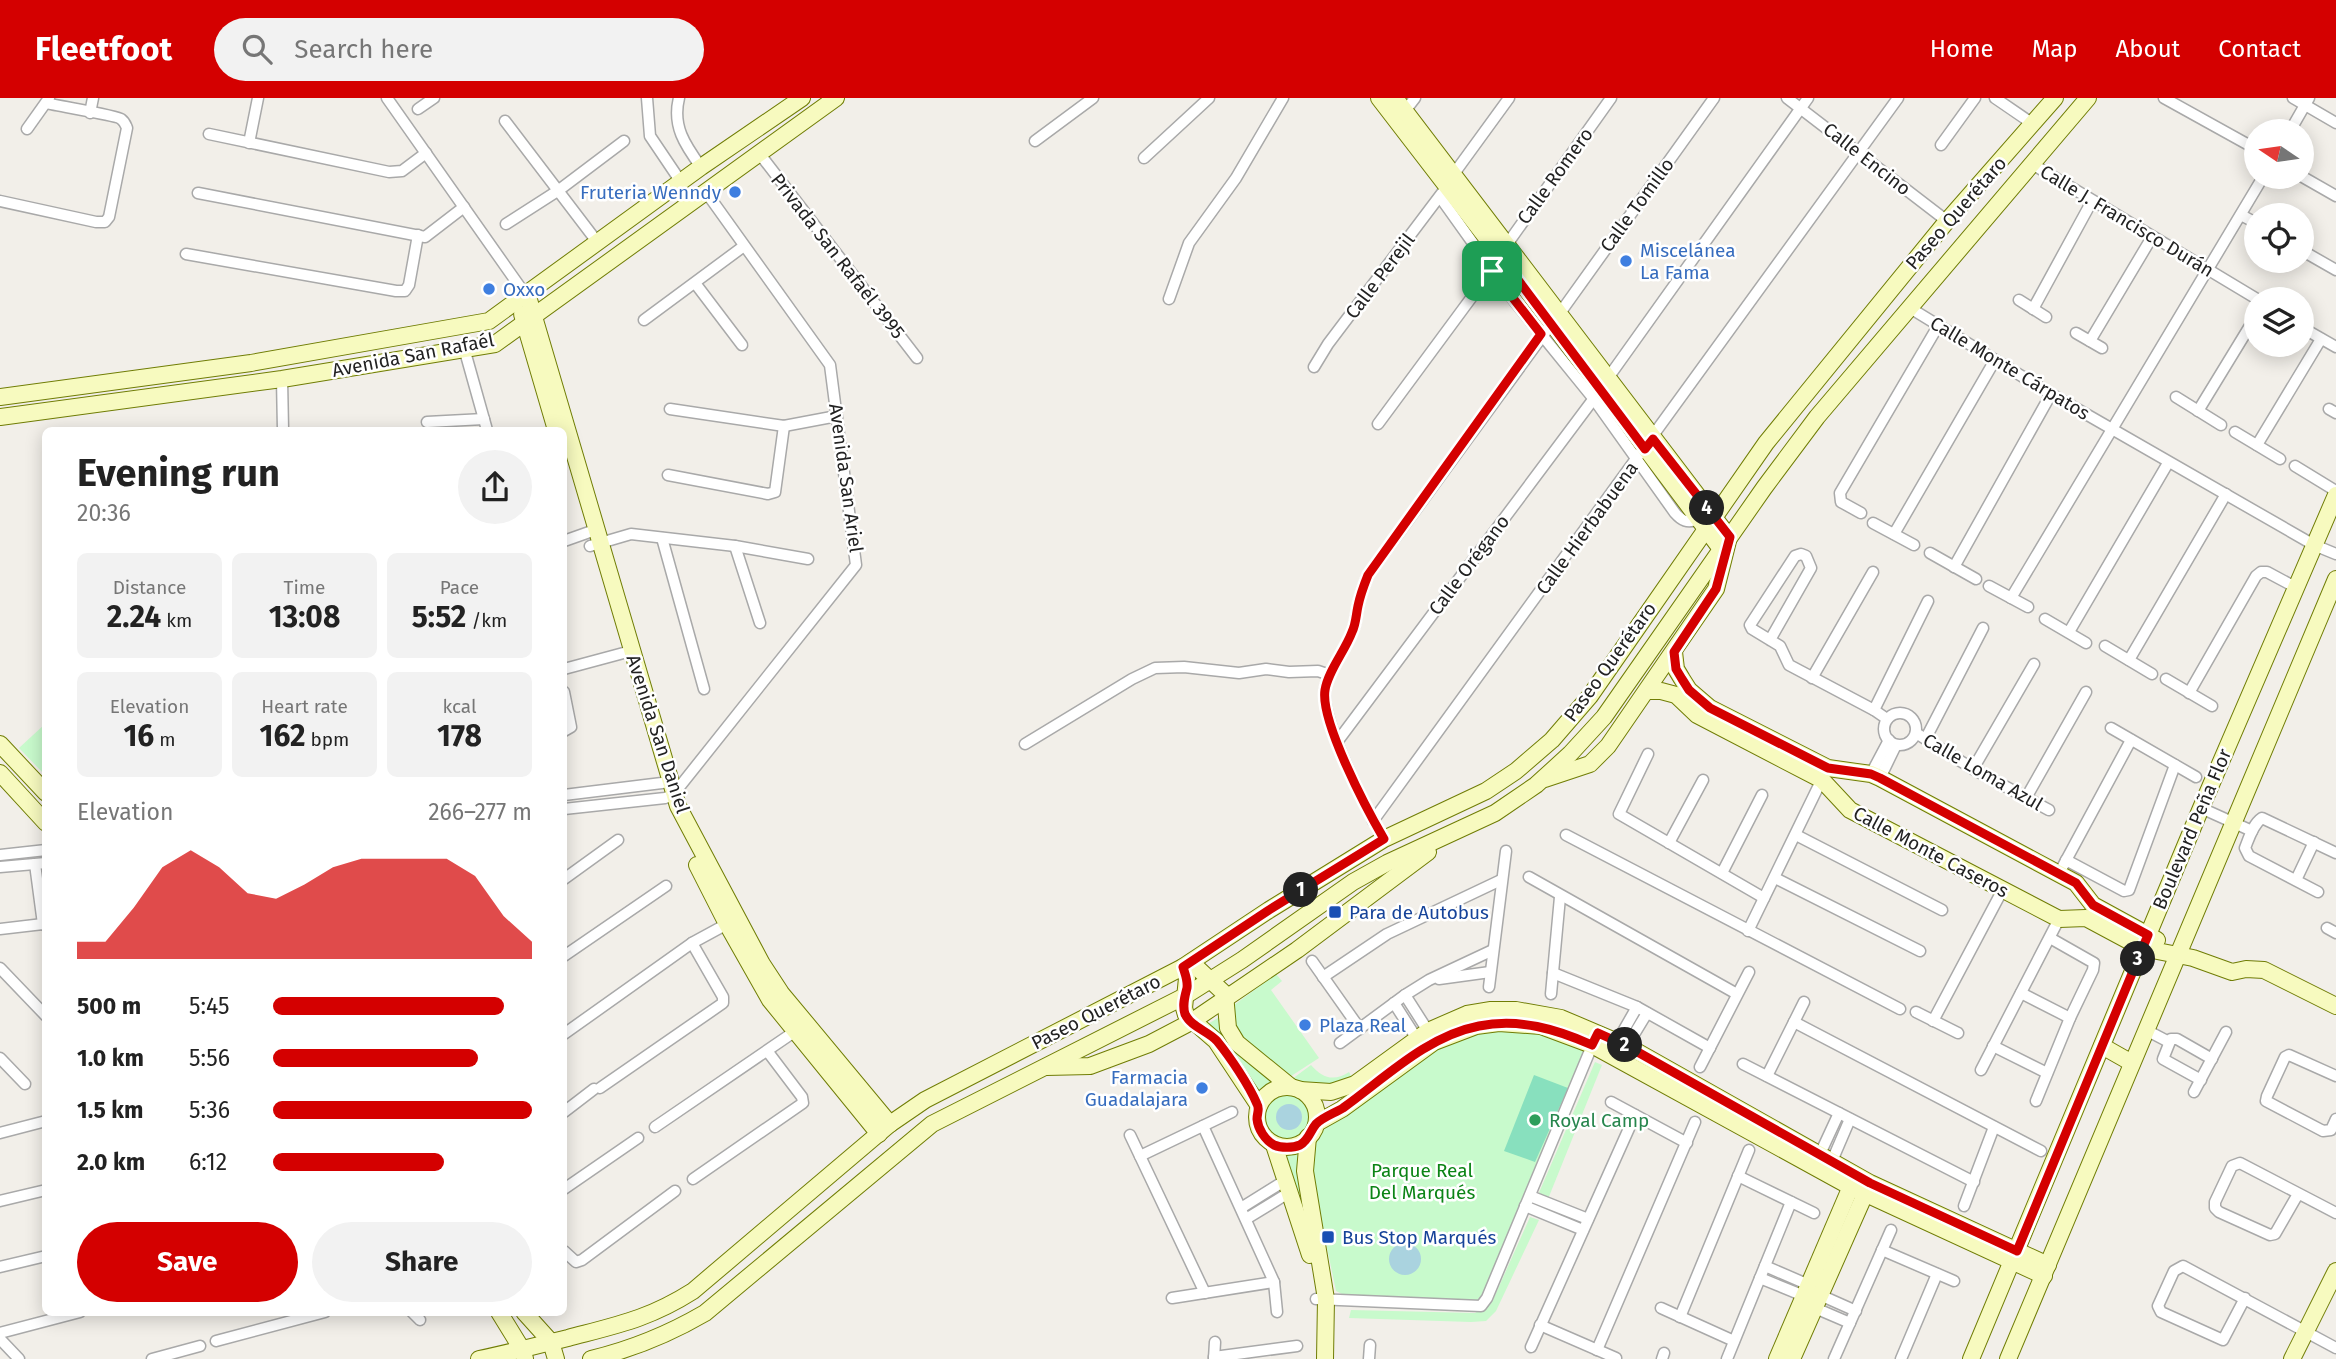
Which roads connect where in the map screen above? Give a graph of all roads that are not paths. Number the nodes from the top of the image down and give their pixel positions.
1 (93, 98) edge
2 (258, 98) edge
3 (387, 98) edge
4 (434, 98) edge
5 (647, 98) edge
6 (679, 98) edge
7 (802, 98) edge
8 (836, 98) edge
9 (1093, 98) edge
10 (1209, 98) edge
11 (1283, 98) edge
12 (1379, 98) edge
13 (1509, 98) edge
14 (1611, 98) edge
15 (1714, 98) edge
16 (1787, 98) edge
17 (1808, 98) edge
18 (1898, 98) edge
19 (1975, 98) edge
20 (1995, 98) edge
21 (2055, 98) edge
22 (2088, 98) edge
23 (2164, 98) edge
24 (2293, 98) edge
25 (47, 101) edge
26 (1405, 102) edge
27 (2307, 102) edge
28 (1801, 108) junction
29 (418, 109) dead end
30 (90, 113) junction
31 (2297, 119) edge
32 (505, 121) dead end
33 (2336, 123) edge
34 (2033, 124) junction
35 (27, 129) dead end
36 (209, 134) dead end
37 (624, 141) dead end
38 (249, 142) junction
39 (1035, 142) dead end
40 (2244, 142) edge
41 (1941, 145) dead end
42 (426, 153) junction
43 (759, 153) junction
44 (1859, 154) junction
45 (1144, 158) dead end
46 (2034, 165) junction
47 (701, 167) junction
48 (681, 181) junction
49 (2314, 184) edge
50 (1446, 185) junction
51 (2256, 189) edge
52 (559, 190) junction
53 (706, 192) junction
54 (198, 193) dead end
55 (2336, 197) edge
56 (0, 201) edge
57 (2092, 201) junction
58 (464, 207) junction
59 (2241, 215) junction
60 (2244, 217) edge
61 (1947, 221) junction
62 (506, 224) dead end
63 (418, 236) junction
64 (2152, 237) junction
65 (597, 243) junction
66 (744, 246) junction
67 (1503, 250) junction
68 (186, 254) dead end
69 (2314, 257) edge
70 (2209, 270) junction
71 (2336, 270) edge
72 (1492, 271) junction
73 (695, 283) junction
74 (2244, 291) edge
75 (522, 294) junction
76 (1169, 299) dead end
77 (2019, 300) dead end
78 (1910, 308) junction
79 (2033, 309) junction
80 (2046, 317) dead end
81 (530, 319) junction
82 (644, 320) dead end
83 (1551, 323) junction
84 (1938, 326) junction
85 (2076, 333) dead end
86 (2314, 335) edge
87 (2244, 336) edge
88 (2321, 339) junction
89 (2090, 341) junction
90 (742, 345) dead end
91 (340, 346) junction
92 (2336, 347) edge
93 (464, 348) junction
94 (2102, 348) dead end
95 (917, 358) dead end
96 (1995, 360) junction
97 (1314, 367) dead end
98 (342, 368) junction
99 (282, 379) junction
100 (1600, 388) junction
101 (2051, 394) junction
102 (0, 397) edge
103 (2176, 397) dead end
104 (670, 409) dead end
105 (2199, 411) junction
106 (837, 416) junction
107 (0, 417) edge
108 (426, 422) dead end
109 (1378, 424) dead end
110 (485, 425) edge
111 (2221, 425) dead end
112 (784, 426) junction
113 (283, 427) edge
114 (555, 427) edge
115 (561, 427) edge
116 (2111, 427) junction
117 (2235, 432) dead end
118 (2257, 445) junction
119 (567, 448) edge
120 (1645, 449) junction
121 (2280, 458) dead end
122 (2168, 463) junction
123 (567, 465) edge
124 (2295, 466) dead end
125 (668, 475) dead end
126 (2336, 493) edge
127 (2226, 494) junction
128 (1861, 513) dead end
129 (1705, 522) junction
130 (1872, 523) dead end
131 (1894, 534) junction
132 (593, 538) junction
133 (662, 538) junction
134 (567, 541) edge
135 (1725, 543) junction
136 (1914, 545) dead end
137 (2314, 545) junction
138 (735, 546) junction
139 (1930, 553) dead end
140 (2336, 554) edge
141 (807, 559) dead end
142 (1954, 567) junction
143 (1873, 572) dead end
144 (1976, 579) dead end
145 (2336, 579) edge
146 (1989, 586) dead end
147 (2295, 587) junction
148 (2011, 598) junction
149 (1928, 601) dead end
150 (2028, 607) dead end
151 (2045, 619) dead end
152 (760, 623) dead end
153 (1983, 628) dead end
154 (2069, 632) junction
155 (1770, 640) junction
156 (2086, 643) dead end
157 (2105, 646) dead end
158 (627, 652) junction
159 (1674, 652) junction
160 (2129, 660) junction
161 (2034, 664) dead end
162 (567, 668) edge
163 (2152, 674) dead end
164 (1330, 675) junction
165 (1812, 678) junction
166 (2166, 679) dead end
167 (705, 689) dead end
168 (1648, 691) junction
169 (2086, 692) dead end
170 (2189, 693) junction
171 (2212, 706) dead end
172 (567, 707) edge
173 (1874, 710) junction
174 (1887, 719) junction
175 (2111, 727) dead end
176 (567, 729) edge
177 (1921, 736) junction
178 (2131, 740) junction
179 (1337, 742) junction
180 (1893, 743) junction
181 (1025, 744) dead end
182 (3, 752) edge
183 (1648, 754) dead end
184 (2175, 765) junction
185 (1973, 769) junction
186 (0, 772) edge
187 (1825, 774) junction
188 (1876, 776) junction
189 (2196, 777) dead end
190 (1542, 780) junction
191 (1703, 780) dead end
192 (42, 789) edge
193 (670, 789) junction
194 (567, 795) edge
195 (1762, 795) dead end
196 (2026, 798) junction
197 (567, 808) edge
198 (2201, 808) junction
199 (2049, 810) dead end
200 (42, 819) edge
201 (1373, 821) junction
202 (2234, 823) junction
203 (2252, 831) junction
204 (1453, 833) junction
205 (1566, 835) dead end
206 (1796, 835) junction
207 (1384, 839) junction
208 (618, 840) dead end
209 (2314, 842) junction
210 (1670, 843) junction
211 (42, 850) edge
212 (1506, 851) dead end
213 (2336, 853) edge
214 (0, 855) edge
215 (40, 863) edge
216 (0, 867) edge
217 (2062, 867) junction
218 (576, 870) junction
219 (567, 871) edge
220 (1722, 873) junction
221 (567, 877) edge
222 (1528, 877) dead end
223 (1775, 878) junction
224 (1501, 880) junction
225 (2296, 880) junction
226 (666, 886) dead end
227 (2002, 891) junction
228 (2318, 892) dead end
229 (42, 894) edge
230 (1560, 897) junction
231 (1764, 898) junction
232 (1942, 910) dead end
233 (2089, 912) junction
234 (2059, 919) junction
235 (727, 924) junction
236 (42, 925) edge
237 (0, 929) edge
238 (1748, 931) junction
239 (2050, 938) junction
240 (2145, 942) junction
241 (692, 943) junction
242 (1493, 950) junction
243 (1920, 951) dead end
244 (567, 954) edge
245 (2184, 954) junction
246 (1312, 961) dead end
247 (1187, 964) junction
248 (757, 967) junction
249 (0, 968) edge
250 (1490, 972) junction
251 (1749, 972) dead end
252 (1553, 973) junction
253 (1323, 977) junction
254 (1429, 980) junction
255 (1209, 981) junction
256 (1489, 987) dead end
257 (2021, 993) junction
258 (1551, 994) dead end
259 (1737, 994) junction
260 (1405, 995) junction
261 (1185, 996) junction
262 (1227, 999) junction
263 (1804, 1002) dead end
264 (1394, 1003) junction
265 (2336, 1006) edge
266 (1636, 1007) junction
267 (1900, 1009) dead end
268 (42, 1012) edge
269 (1916, 1012) dead end
270 (1647, 1013) junction
271 (2070, 1018) junction
272 (1933, 1021) junction
273 (1191, 1022) junction
274 (1794, 1022) junction
275 (1360, 1028) junction
276 (797, 1030) junction
277 (2146, 1030) junction
278 (567, 1032) edge
279 (2226, 1032) dead end
280 (1958, 1033) dead end
281 (1422, 1035) junction
282 (1595, 1039) junction
283 (2171, 1040) junction
284 (1340, 1043) dead end
285 (1622, 1044) junction
286 (1993, 1046) junction
287 (2102, 1046) junction
288 (1710, 1048) junction
289 (768, 1052) junction
290 (2212, 1059) junction
291 (2, 1063) edge
292 (2132, 1063) junction
293 (1743, 1064) dead end
294 (1040, 1067) junction
295 (1700, 1068) dead end
296 (1981, 1070) dead end
297 (2047, 1073) junction
298 (1767, 1076) junction
299 (2336, 1076) edge
300 (2201, 1080) junction
301 (25, 1084) dead end
302 (1296, 1088) junction
303 (2194, 1092) dead end
304 (2036, 1101) dead end
305 (1611, 1102) dead end
306 (1259, 1107) junction
307 (567, 1110) edge
308 (1232, 1112) dead end
309 (1839, 1113) junction
310 (1635, 1115) junction
311 (1850, 1119) junction
312 (2336, 1119) edge
313 (42, 1122) edge
314 (1695, 1122) dead end
315 (1203, 1126) junction
316 (655, 1127) dead end
317 (1994, 1127) junction
318 (885, 1129) junction
319 (1313, 1130) junction
320 (0, 1133) edge
321 (1130, 1135) dead end
322 (639, 1138) dead end
323 (1686, 1143) junction
324 (1274, 1145) junction
325 (1749, 1150) dead end
326 (2041, 1151) dead end
327 (1140, 1156) junction
328 (1826, 1158) junction
329 (1738, 1176) junction
330 (693, 1180) dead end
331 (1974, 1182) junction
332 (1861, 1185) junction
333 (1288, 1186) junction
334 (567, 1187) edge
335 (42, 1191) edge
336 (675, 1191) dead end
337 (2298, 1194) junction
338 (0, 1201) edge
339 (1527, 1201) junction
340 (1791, 1202) junction
341 (1965, 1206) dead end
342 (1241, 1208) junction
343 (1814, 1213) dead end
344 (2336, 1213) edge
345 (1246, 1219) junction
346 (1588, 1219) junction
347 (1583, 1230) junction
348 (1891, 1230) dead end
349 (1882, 1250) junction
350 (567, 1254) edge
351 (2015, 1256) junction
352 (42, 1257) edge
353 (1765, 1266) junction
354 (0, 1267) edge
355 (2046, 1270) junction
356 (2336, 1271) edge
357 (1937, 1274) junction
358 (1760, 1278) junction
359 (1954, 1281) dead end
360 (1274, 1282) junction
361 (1205, 1293) junction
362 (1812, 1296) junction
363 (1172, 1298) dead end
364 (2245, 1298) junction
365 (1321, 1299) junction
366 (1661, 1308) dead end
367 (1856, 1311) junction
368 (1277, 1312) dead end
369 (65, 1316) edge
370 (310, 1316) edge
371 (501, 1316) edge
372 (528, 1316) edge
373 (1680, 1317) junction
374 (1850, 1323) junction
375 (1540, 1325) junction
376 (0, 1333) edge
377 (2305, 1333) junction
378 (0, 1339) edge
379 (1734, 1341) junction
380 (216, 1342) dead end
381 (551, 1342) junction
382 (1215, 1342) dead end
383 (1370, 1345) dead end
384 (200, 1346) dead end
385 (1297, 1346) dead end
386 (1531, 1347) dead end
387 (2336, 1348) edge
388 (1597, 1350) junction
389 (1277, 1354) edge
390 (524, 1355) edge
391 (1214, 1358) edge
392 (1616, 1358) edge
393 (19, 1359) edge
394 (152, 1359) edge
395 (479, 1359) edge
396 (556, 1359) edge
397 (591, 1359) edge
398 (1314, 1359) edge
399 (1325, 1359) edge
400 (1369, 1359) edge
401 (1727, 1359) edge
402 (1777, 1359) edge
403 (1792, 1359) edge
404 (1835, 1359) edge
405 (1901, 1359) edge
406 (1971, 1359) edge
407 (2008, 1359) edge
408 (2292, 1359) edge

1 - 30 street
2 - 38 street
3 - 42 street
4 - 29 street
5 - 48 street
6 - 47 street
7 - 47 main road, Avenida San Rafaél
8 - 43 main road, Avenida San Rafaél
9 - 39 street
10 - 45 street
11 - 76 street
12 - 50 main road
13 - 50 street, Calle Perejil
14 - 67 street, Calle Romero
15 - 83 street, Calle Tomillo
16 - 28 street, Calle Encino
17 - 28 street, Calle Orégano
18 - 44 street, Calle Hierbabuena
19 - 41 street
20 - 34 street
21 - 34 main road, Paseo Querétaro
22 - 46 main road, Paseo Querétaro
23 - 40 street
24 - 27 street
25 - 30 street
25 - 35 street
26 - 50 main road
27 - 31 street
27 - 33 street
28 - 44 street, Calle Encino
28 - 100 street, Calle Orégano
30 - 56 street
32 - 52 street
34 - 61 main road, Paseo Querétaro
36 - 38 street
37 - 52 street
38 - 42 street
42 - 58 street
43 - 53 main road, Avenida San Rafaél
43 - 95 street, Privada San Rafaél 3995
44 - 61 street, Calle Encino
44 - 120 street, Calle Hierbabuena
46 - 57 street, Calle J. Francisco Durán
46 - 78 main road, Paseo Querétaro
47 - 48 main road, Avenida San Rafaél
48 - 65 main road, Avenida San Rafaél
49 - 55 street
50 - 67 main road
50 - 72 street
50 - 97 street, Calle Perejil
51 - 59 street
52 - 62 street
52 - 65 street
53 - 66 street, Avenida San Ariel
53 - 81 main road, Avenida San Rafaél
54 - 63 street
57 - 64 street, Calle J. Francisco Durán
57 - 79 street
58 - 63 street
58 - 75 street
59 - 60 street
59 - 70 street
61 - 129 main road, Paseo Querétaro
63 - 68 street
64 - 70 street, Calle J. Francisco Durán
64 - 89 street
65 - 75 main road, Avenida San Rafaél
66 - 73 street
66 - 106 street, Avenida San Ariel
67 - 72 street, Calle Romero
67 - 83 main road
69 - 71 street
70 - 74 street, Calle J. Francisco Durán
70 - 116 street
72 - 83 street
72 - 109 street, Calle Romero
73 - 82 street
73 - 90 street
75 - 81 main road, Avenida San Daniel
75 - 91 main road, Avenida San Rafaél
77 - 79 street
78 - 84 street, Calle Monte Cárpatos
78 - 135 main road, Paseo Querétaro
79 - 80 street
81 - 93 main road, Avenida San Rafaél
81 - 114 main road, Avenida San Daniel
81 - 115 main road, Avenida San Daniel
83 - 100 main road
83 - 100 street
83 - 164 street, Calle Tomillo
84 - 96 street, Calle Monte Cárpatos
84 - 128 street
85 - 89 street
86 - 88 street
87 - 105 street
88 - 92 street
88 - 118 street
89 - 94 street
91 - 98 street
91 - 102 main road, Avenida San Rafaél
93 - 98 main road, Avenida San Rafaél
93 - 110 street
96 - 101 street, Calle Monte Cárpatos
96 - 131 street
98 - 99 main road, Avenida San Rafaél
99 - 107 main road, Avenida San Rafaél
99 - 113 street
100 - 120 main road
100 - 120 street
100 - 179 street, Calle Orégano
101 - 116 street, Calle Monte Cárpatos
101 - 142 street
103 - 105 street
104 - 112 street
105 - 111 street
106 - 112 street
106 - 193 street, Avenida San Ariel
108 - 110 street
112 - 125 street
116 - 122 street, Calle Monte Cárpatos
116 - 148 street, Calle Monte Cárpatos
117 - 118 street
118 - 121 street
119 - 132 main road, Avenida San Daniel
120 - 129 main road
120 - 129 street
120 - 201 street, Calle Hierbabuena
122 - 127 street, Calle Monte Cárpatos
122 - 154 street
123 - 132 main road, Avenida San Daniel
124 - 126 street
126 - 137 main road, Boulevard Peña Flor
127 - 137 street, Calle Monte Cárpatos
127 - 160 street
129 - 135 main road
129 - 207 main road, Paseo Querétaro
130 - 131 street
131 - 136 street
132 - 133 street
132 - 134 street
132 - 158 main road, Avenida San Daniel
133 - 138 street
133 - 167 street
135 - 159 main road
135 - 190 main road, Paseo Querétaro
137 - 140 street, Calle Monte Cárpatos
137 - 147 main road, Boulevard Peña Flor
138 - 141 street
138 - 152 street
139 - 142 street
142 - 144 street
143 - 165 street
145 - 202 main road, Boulevard Peña Flor
146 - 148 street
147 - 170 street
147 - 198 main road, Boulevard Peña Flor
148 - 150 street
149 - 173 street
151 - 154 street
153 - 177 street
154 - 156 street
155 - 155 street
155 - 165 street
157 - 160 street
158 - 162 street
158 - 193 main road, Avenida San Daniel
159 - 168 main road
159 - 187 main road, Calle Monte Caseros
160 - 163 street
161 - 185 street
164 - 179 street
164 - 181 street
165 - 173 street
166 - 170 street
168 - 187 main road, Calle Monte Caseros
168 - 190 main road
169 - 196 street
170 - 171 street
172 - 176 street
173 - 174 street
174 - 177 street
174 - 180 street
175 - 178 street
177 - 180 street
177 - 185 street, Calle Loma Azul
178 - 184 street
178 - 217 street
179 - 201 street
180 - 188 street
182 - 192 main road
183 - 210 street
184 - 189 street
184 - 217 street
185 - 196 street, Calle Loma Azul
186 - 200 main road
187 - 188 main road, Calle Monte Caseros
187 - 206 street
187 - 227 main road, Calle Monte Caseros
188 - 217 main road, Calle Monte Caseros
190 - 204 main road, Paseo Querétaro
191 - 210 street
193 - 194 street
193 - 197 street
193 - 235 main road, Avenida San Daniel
193 - 248 main road, Avenida San Daniel
195 - 220 street
196 - 199 street, Calle Loma Azul
198 - 202 street
198 - 240 main road, Boulevard Peña Flor
201 - 207 street
202 - 203 street
202 - 245 main road, Boulevard Peña Flor
203 - 209 street
203 - 225 street
204 - 255 main road, Paseo Querétaro
204 - 262 main road
205 - 238 street
206 - 223 street
206 - 232 street
207 - 247 main road, Paseo Querétaro
208 - 218 street
209 - 213 street
209 - 225 street
210 - 220 street
211 - 214 street
212 - 224 street
215 - 216 street
215 - 229 street
217 - 233 main road, Calle Monte Caseros
218 - 219 street
218 - 221 street
220 - 231 street
222 - 230 street
223 - 231 street
223 - 243 street
224 - 242 street
224 - 253 street
225 - 228 street
226 - 244 street
227 - 234 main road, Calle Monte Caseros
227 - 272 street
230 - 252 street
230 - 259 street
231 - 238 street
233 - 234 main road, Calle Monte Caseros
233 - 240 main road, Calle Monte Caseros
234 - 239 street
235 - 241 street
235 - 248 main road, Avenida San Daniel
236 - 237 street
238 - 267 street
239 - 257 street
239 - 271 street
240 - 245 main road, Calle Monte Caseros
240 - 287 main road, Boulevard Peña Flor
241 - 278 street
241 - 307 street
242 - 250 street
242 - 254 street
245 - 265 main road, Calle Monte Caseros
245 - 277 main road, Boulevard Peña Flor
246 - 253 street
247 - 255 main road
247 - 261 main road
247 - 318 main road, Paseo Querétaro
248 - 276 main road, Avenida San Daniel
248 - 318 main road, Avenida San Daniel
249 - 268 street
250 - 254 street
250 - 256 street
251 - 259 street
252 - 258 street
252 - 266 street
253 - 275 street
254 - 260 street
255 - 261 main road, Paseo Querétaro
255 - 262 main road
257 - 271 street
257 - 286 street
259 - 288 street
260 - 264 street
260 - 281 street
261 - 273 main road
261 - 294 main road, Paseo Querétaro
262 - 273 main road
262 - 302 main road
263 - 274 street
264 - 275 street
264 - 281 street
266 - 270 street
266 - 285 street
269 - 272 street
270 - 285 street
270 - 288 street
271 - 297 street
272 - 280 street
273 - 294 main road
273 - 306 main road
274 - 298 street
274 - 317 street
275 - 284 street
276 - 289 street
276 - 318 main road, Avenida San Daniel
277 - 283 street
277 - 292 main road, Boulevard Peña Flor
279 - 290 street
281 - 282 main road
281 - 302 main road
282 - 285 main road
282 - 319 main road
282 - 332 main road
282 - 339 street
283 - 290 street
283 - 300 street
285 - 328 main road
286 - 296 street
286 - 297 street
287 - 292 main road
287 - 351 main road, Boulevard Peña Flor
288 - 295 street
289 - 316 street
289 - 330 street
290 - 300 street
291 - 301 street
292 - 355 main road, Boulevard Peña Flor
293 - 298 street
294 - 397 main road, Paseo Querétaro
297 - 304 street
298 - 309 street
299 - 312 street
300 - 303 street
302 - 306 main road
302 - 319 main road
305 - 310 street
306 - 324 main road
308 - 315 street
309 - 311 street
309 - 328 street
310 - 323 street
310 - 346 street
311 - 328 street
311 - 331 street
313 - 320 street
314 - 323 street
315 - 327 street
315 - 342 street
317 - 326 street
317 - 331 street
318 - 381 main road, Paseo Querétaro
319 - 324 main road
319 - 365 main road
321 - 327 street
322 - 334 street
323 - 388 street
324 - 333 main road
325 - 329 street
327 - 361 street
328 - 332 main road
329 - 340 street
329 - 373 street
331 - 341 street
332 - 351 main road
332 - 362 main road
333 - 342 street
333 - 345 street
333 - 365 main road
335 - 338 street
336 - 350 street
337 - 337 street
337 - 344 street
339 - 346 street
339 - 347 street
339 - 365 street
340 - 343 street
340 - 353 street
342 - 345 street
345 - 360 street
346 - 347 street
347 - 375 street
348 - 349 street
349 - 357 street
349 - 367 street
351 - 355 main road
351 - 406 main road, Boulevard Peña Flor
352 - 354 street
353 - 358 street
353 - 362 street
355 - 407 main road, Boulevard Peña Flor
356 - 377 main road
357 - 359 street
357 - 405 street
358 - 362 street
358 - 379 street
360 - 361 street
360 - 368 street
361 - 363 street
362 - 367 street
362 - 374 street
362 - 402 main road
362 - 403 main road
364 - 364 street
364 - 377 street
365 - 398 main road
365 - 399 main road
366 - 373 street
367 - 374 street
369 - 376 street
370 - 380 street
371 - 390 main road
372 - 381 main road
373 - 379 street
374 - 404 street
375 - 386 street
375 - 388 street
377 - 387 street
377 - 408 main road
378 - 393 street
379 - 401 street
381 - 390 main road, Paseo Querétaro
381 - 396 main road
382 - 391 street
383 - 400 street
384 - 394 street
385 - 389 street
388 - 392 street
389 - 391 street
390 - 395 main road, Paseo Querétaro

